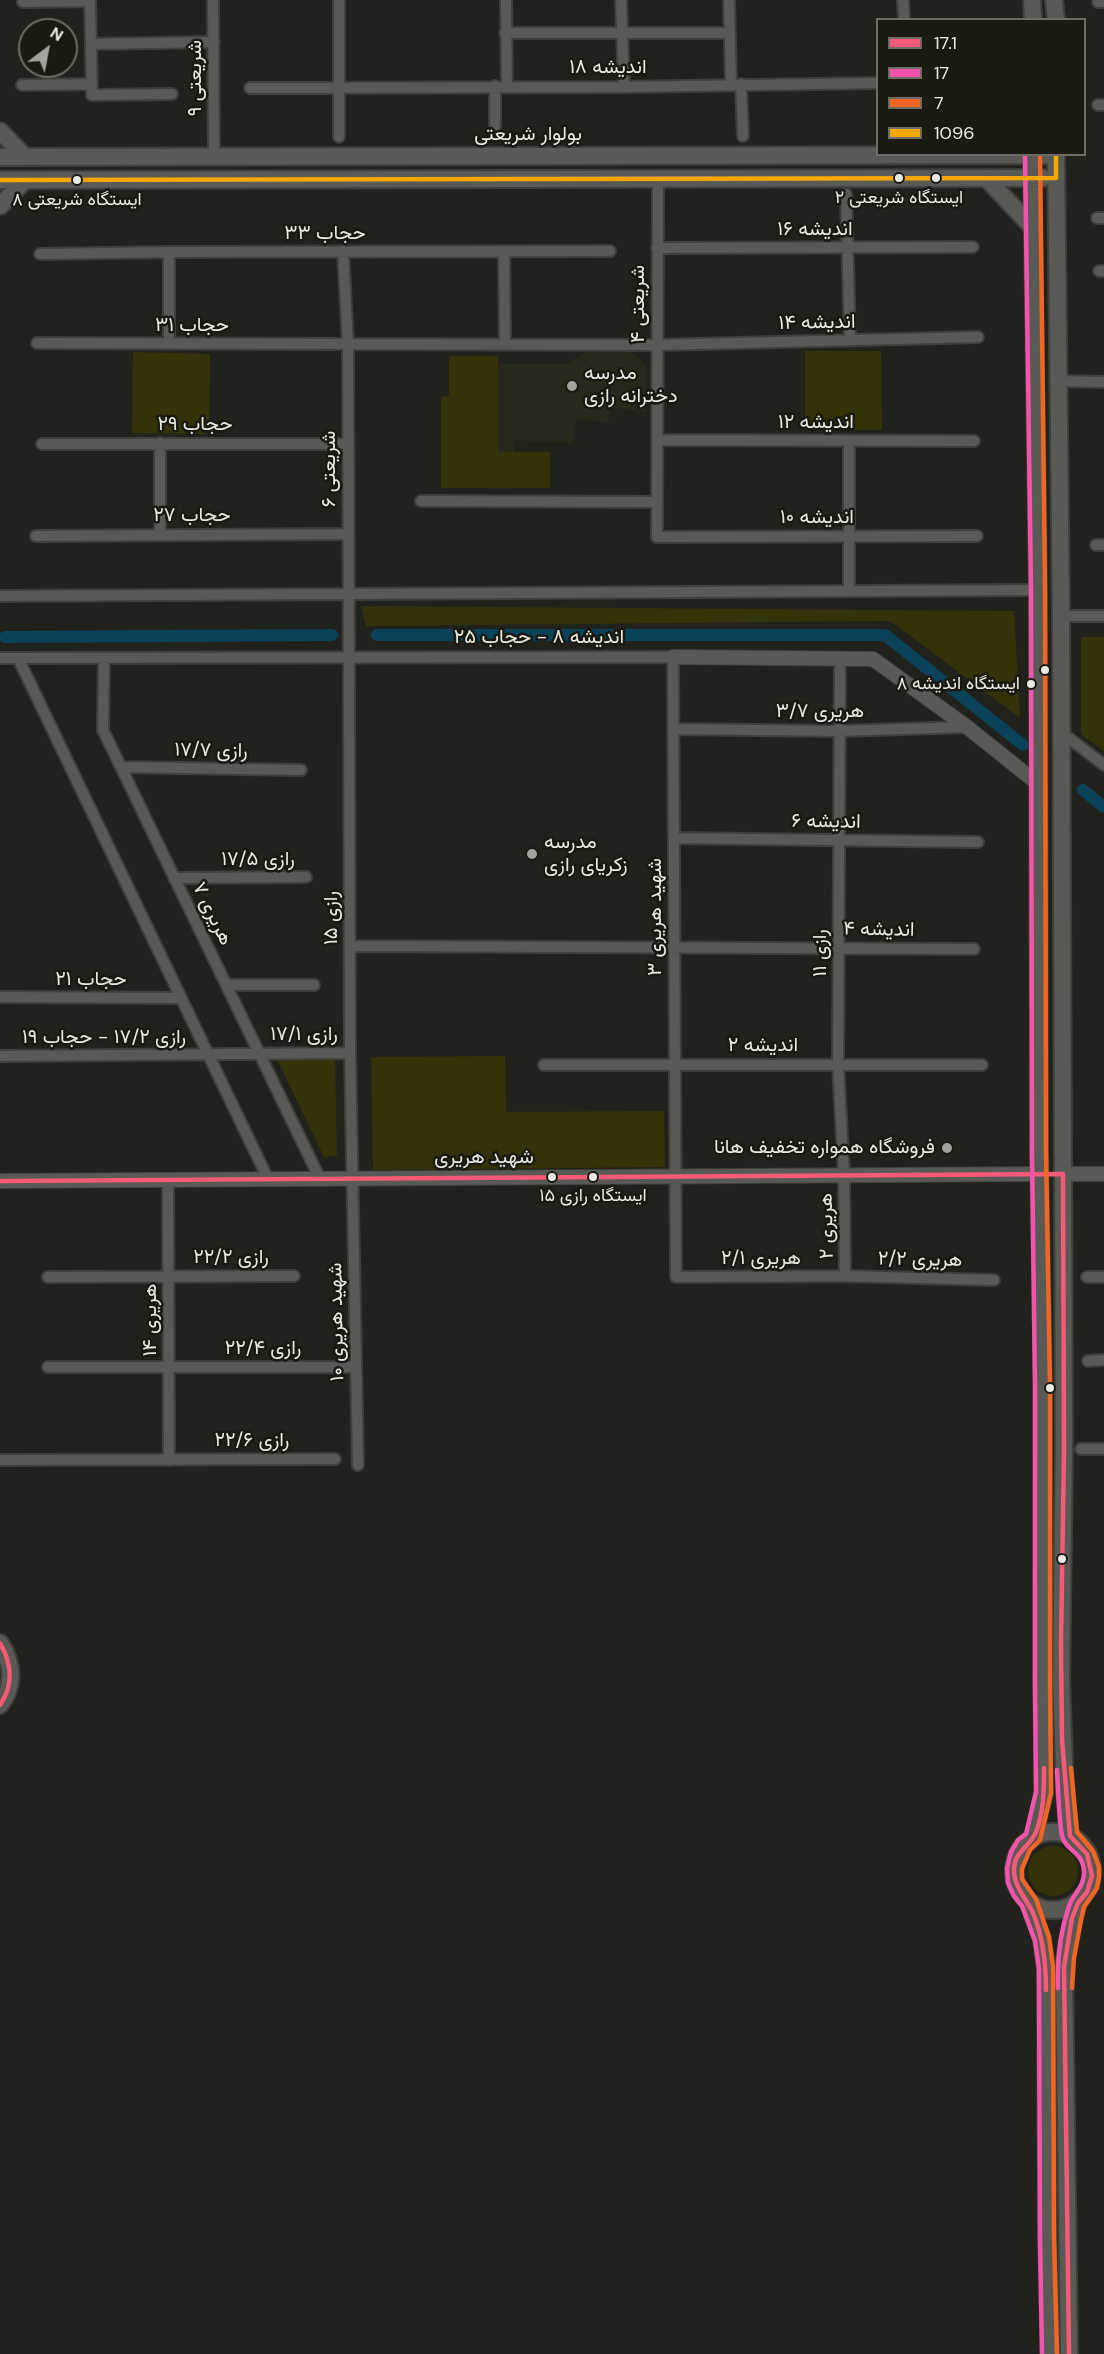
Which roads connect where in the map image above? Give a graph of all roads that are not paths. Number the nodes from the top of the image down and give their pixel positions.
1 (90, 0) edge
2 (213, 0) edge
3 (339, 0) edge
4 (506, 0) edge
5 (621, 0) edge
6 (729, 0) edge
7 (903, 0) edge
8 (1032, 0) edge
9 (1054, 0) edge
10 (23, 2) dead end
11 (904, 18) edge
12 (1034, 18) edge
13 (1056, 18) edge
14 (622, 32) junction
15 (506, 33) junction
16 (730, 33) junction
17 (214, 42) junction
18 (91, 44) junction
19 (92, 84) junction
20 (736, 84) junction
21 (876, 84) edge
22 (22, 85) dead end
23 (495, 86) junction
24 (507, 86) junction
25 (338, 87) junction
26 (624, 87) junction
27 (250, 88) dead end
28 (172, 94) dead end
29 (495, 126) dead end
30 (0, 131) edge
31 (743, 136) dead end
32 (339, 137) dead end
33 (876, 155) edge
34 (1032, 156) edge
35 (1056, 156) edge
36 (0, 157) edge
37 (25, 157) junction
38 (214, 157) junction
39 (986, 178) junction
40 (1033, 178) junction
41 (1056, 178) junction
42 (658, 179) junction
43 (0, 180) edge
44 (25, 180) junction
45 (846, 194) dead end
46 (0, 206) edge
47 (1033, 228) junction
48 (973, 247) dead end
49 (657, 248) junction
50 (848, 248) junction
51 (504, 251) junction
52 (610, 251) dead end
53 (169, 252) junction
54 (343, 252) junction
55 (40, 254) dead end
56 (978, 337) dead end
57 (850, 340) junction
58 (37, 343) dead end
59 (170, 343) junction
60 (348, 344) junction
61 (505, 344) junction
62 (657, 345) junction
63 (1058, 381) junction
64 (1104, 382) edge
65 (657, 440) junction
66 (849, 441) junction
67 (974, 441) dead end
68 (160, 443) junction
69 (42, 444) dead end
70 (348, 444) junction
71 (421, 501) dead end
72 (657, 502) junction
73 (160, 534) junction
74 (347, 534) junction
75 (36, 536) dead end
76 (849, 536) junction
77 (977, 536) dead end
78 (657, 537) joint
79 (1038, 590) junction
80 (849, 591) junction
81 (347, 594) junction
82 (0, 596) edge
83 (1061, 616) junction
84 (1104, 616) edge
85 (673, 657) junction
86 (0, 658) edge
87 (18, 658) junction
88 (104, 658) junction
89 (349, 658) junction
90 (840, 659) junction
91 (967, 728) junction
92 (673, 729) junction
93 (838, 731) junction
94 (1061, 732) junction
95 (1104, 765) edge
96 (121, 767) junction
97 (301, 770) dead end
98 (1037, 783) junction
99 (674, 838) junction
100 (838, 840) junction
101 (978, 842) dead end
102 (306, 877) dead end
103 (174, 878) junction
104 (350, 946) junction
105 (675, 946) junction
106 (839, 947) junction
107 (975, 949) dead end
108 (226, 985) junction
109 (314, 985) dead end
110 (0, 997) edge
111 (181, 998) junction
112 (259, 1053) junction
113 (350, 1053) junction
114 (208, 1055) junction
115 (0, 1056) edge
116 (675, 1064) junction
117 (838, 1064) junction
118 (544, 1065) dead end
119 (982, 1065) dead end
120 (1040, 1174) junction
121 (1063, 1174) junction
122 (1104, 1174) edge
123 (844, 1175) junction
124 (676, 1177) junction
125 (268, 1179) junction
126 (320, 1179) junction
127 (351, 1179) junction
128 (168, 1180) junction
129 (0, 1181) edge
130 (169, 1276) junction
131 (294, 1276) dead end
132 (845, 1276) junction
133 (48, 1277) dead end
134 (676, 1277) joint
135 (1087, 1277) dead end
136 (1104, 1277) edge
137 (994, 1280) dead end
138 (1104, 1360) edge
139 (1088, 1361) dead end
140 (48, 1367) dead end
141 (169, 1367) junction
142 (356, 1367) junction
143 (1081, 1449) dead end
144 (1104, 1449) edge
145 (335, 1459) dead end
146 (2, 1460) dead end
147 (170, 1460) junction
148 (358, 1465) dead end
149 (0, 1643) edge
150 (0, 1705) edge
151 (1070, 1836) junction
152 (1034, 1838) junction
153 (1029, 1902) junction
154 (1078, 1902) junction
155 (1050, 2354) edge
156 (1069, 2354) edge

1 - 10 street
1 - 18 street
2 - 17 street, شریعتی ۹
3 - 25 street
4 - 15 street
5 - 14 street
6 - 16 street
7 - 11 street
8 - 12 main road
9 - 13 main road
14 - 15 street
14 - 16 street
14 - 26 street
15 - 24 street
16 - 20 street
17 - 18 street
17 - 38 street, شریعتی ۹
18 - 19 street
19 - 22 street
19 - 28 street
20 - 21 street, اندیشه ۱۸
20 - 26 street, اندیشه ۱۸
20 - 31 street
23 - 24 street, اندیشه ۱۸
23 - 25 street, اندیشه ۱۸
23 - 29 street
24 - 26 street, اندیشه ۱۸
25 - 27 street, اندیشه ۱۸
25 - 32 street
30 - 37 main road
33 - 38 main road, بولوار شریعتی
34 - 40 main road
35 - 41 main road
36 - 37 main road, بولوار شریعتی
37 - 38 main road, بولوار شریعتی
39 - 40 main road
39 - 42 main road
39 - 47 main road
40 - 41 main road
40 - 47 main road
41 - 63 main road
42 - 44 main road
42 - 49 street, شریعتی ۴
43 - 44 main road
44 - 46 main road
45 - 50 street
47 - 79 main road
48 - 50 street, اندیشه ۱۶
49 - 50 street, اندیشه ۱۶
49 - 62 street, شریعتی ۴
50 - 57 street
51 - 52 street, حجاب ۳۳
51 - 54 street, حجاب ۳۳
51 - 61 street
53 - 54 street, حجاب ۳۳
53 - 55 street, حجاب ۳۳
53 - 59 street
54 - 60 street, شریعتی ۶
56 - 57 street, اندیشه ۱۴
57 - 62 street, اندیشه ۱۴
58 - 59 street, حجاب ۳۱
59 - 60 street, حجاب ۳۱
60 - 61 street, حجاب ۳۱
60 - 70 street, شریعتی ۶
61 - 62 street, اندیشه ۱۴
62 - 65 street, شریعتی ۴
63 - 64 street
63 - 83 main road
65 - 66 street, اندیشه ۱۲
65 - 72 street, شریعتی ۴
66 - 67 street, اندیشه ۱۲
66 - 76 street
68 - 69 street, حجاب ۲۹
68 - 70 street, حجاب ۲۹
68 - 73 street
70 - 74 street, شریعتی ۶
71 - 72 street
72 - 78 street, شریعتی ۴
73 - 74 street, حجاب ۲۷
73 - 75 street, حجاب ۲۷
74 - 81 street, شریعتی ۶
76 - 77 street, اندیشه ۱۰
76 - 78 street, اندیشه ۱۰
76 - 80 street
79 - 80 street
79 - 98 main road
80 - 81 street
81 - 82 street
81 - 89 street, شریعتی ۶
83 - 84 street
83 - 94 main road
85 - 89 street, اندیشه ۸ - حجاب ۲۵
85 - 90 street, اندیشه ۸ - حجاب ۲۵
85 - 92 street, شهید هریری ۳
86 - 87 street, اندیشه ۸ - حجاب ۲۵
87 - 88 street, اندیشه ۸ - حجاب ۲۵
87 - 111 street
88 - 89 street, اندیشه ۸ - حجاب ۲۵
88 - 96 street, هریری ۷
89 - 104 street, رازی ۱۵
90 - 91 street, اندیشه ۸ - حجاب ۲۵
90 - 93 street, رازی ۱۱
91 - 93 street, هریری ۳/۷
91 - 98 street, اندیشه ۸ - حجاب ۲۵
92 - 93 street, هریری ۳/۷
92 - 99 street, شهید هریری ۳
93 - 100 street, رازی ۱۱
94 - 95 street
94 - 121 main road
96 - 97 street, رازی ۱۷/۷
96 - 103 street, هریری ۷
98 - 120 main road
99 - 100 street, اندیشه ۶
99 - 105 street, شهید هریری ۳
100 - 101 street, اندیشه ۶
100 - 106 street, رازی ۱۱
102 - 103 street, رازی ۱۷/۵
103 - 108 street, هریری ۷
104 - 105 street, اندیشه ۴
104 - 113 street, رازی ۱۵
105 - 106 street, اندیشه ۴
105 - 116 street, شهید هریری ۳
106 - 107 street, اندیشه ۴
106 - 117 street, رازی ۱۱
108 - 109 street
108 - 112 street, هریری ۷
110 - 111 street, حجاب ۲۱
111 - 114 street
112 - 113 street, رازی ۱۷/۱
112 - 114 street, رازی ۱۷/۱
112 - 126 street, هریری ۷
113 - 127 street, رازی ۱۵
114 - 115 street, رازی ۱۷/۲ - حجاب ۱۹
114 - 125 street
116 - 117 street, اندیشه ۲
116 - 118 street, اندیشه ۲
116 - 124 street, شهید هریری ۳
117 - 119 street, اندیشه ۲
117 - 123 street, رازی ۱۱
120 - 121 main road
120 - 123 street, شهید هریری
120 - 152 main road
121 - 122 street
121 - 151 main road
123 - 124 street, شهید هریری
123 - 132 street, هریری ۲
124 - 127 street, شهید هریری
124 - 134 street, شهید هریری ۳
125 - 126 street, شهید هریری
125 - 128 street, شهید هریری
126 - 127 street, شهید هریری
127 - 142 street, شهید هریری ۱۰
128 - 129 street, شهید هریری
128 - 130 street, هریری ۱۴
130 - 131 street, رازی ۲۲/۲
130 - 133 street, رازی ۲۲/۲
130 - 141 street, هریری ۱۴
132 - 134 street, هریری ۲/۱
132 - 137 street, هریری ۲/۲
135 - 136 street
138 - 139 street
140 - 141 street, رازی ۲۲/۴
141 - 142 street, رازی ۲۲/۴
141 - 147 street, هریری ۱۴
142 - 148 street, شهید هریری ۱۰
143 - 144 street
145 - 147 street, رازی ۲۲/۶
146 - 147 street, رازی ۲۲/۶
149 - 150 main road
151 - 152 main road
151 - 154 main road
152 - 153 main road
153 - 154 main road
153 - 155 main road
154 - 156 main road

